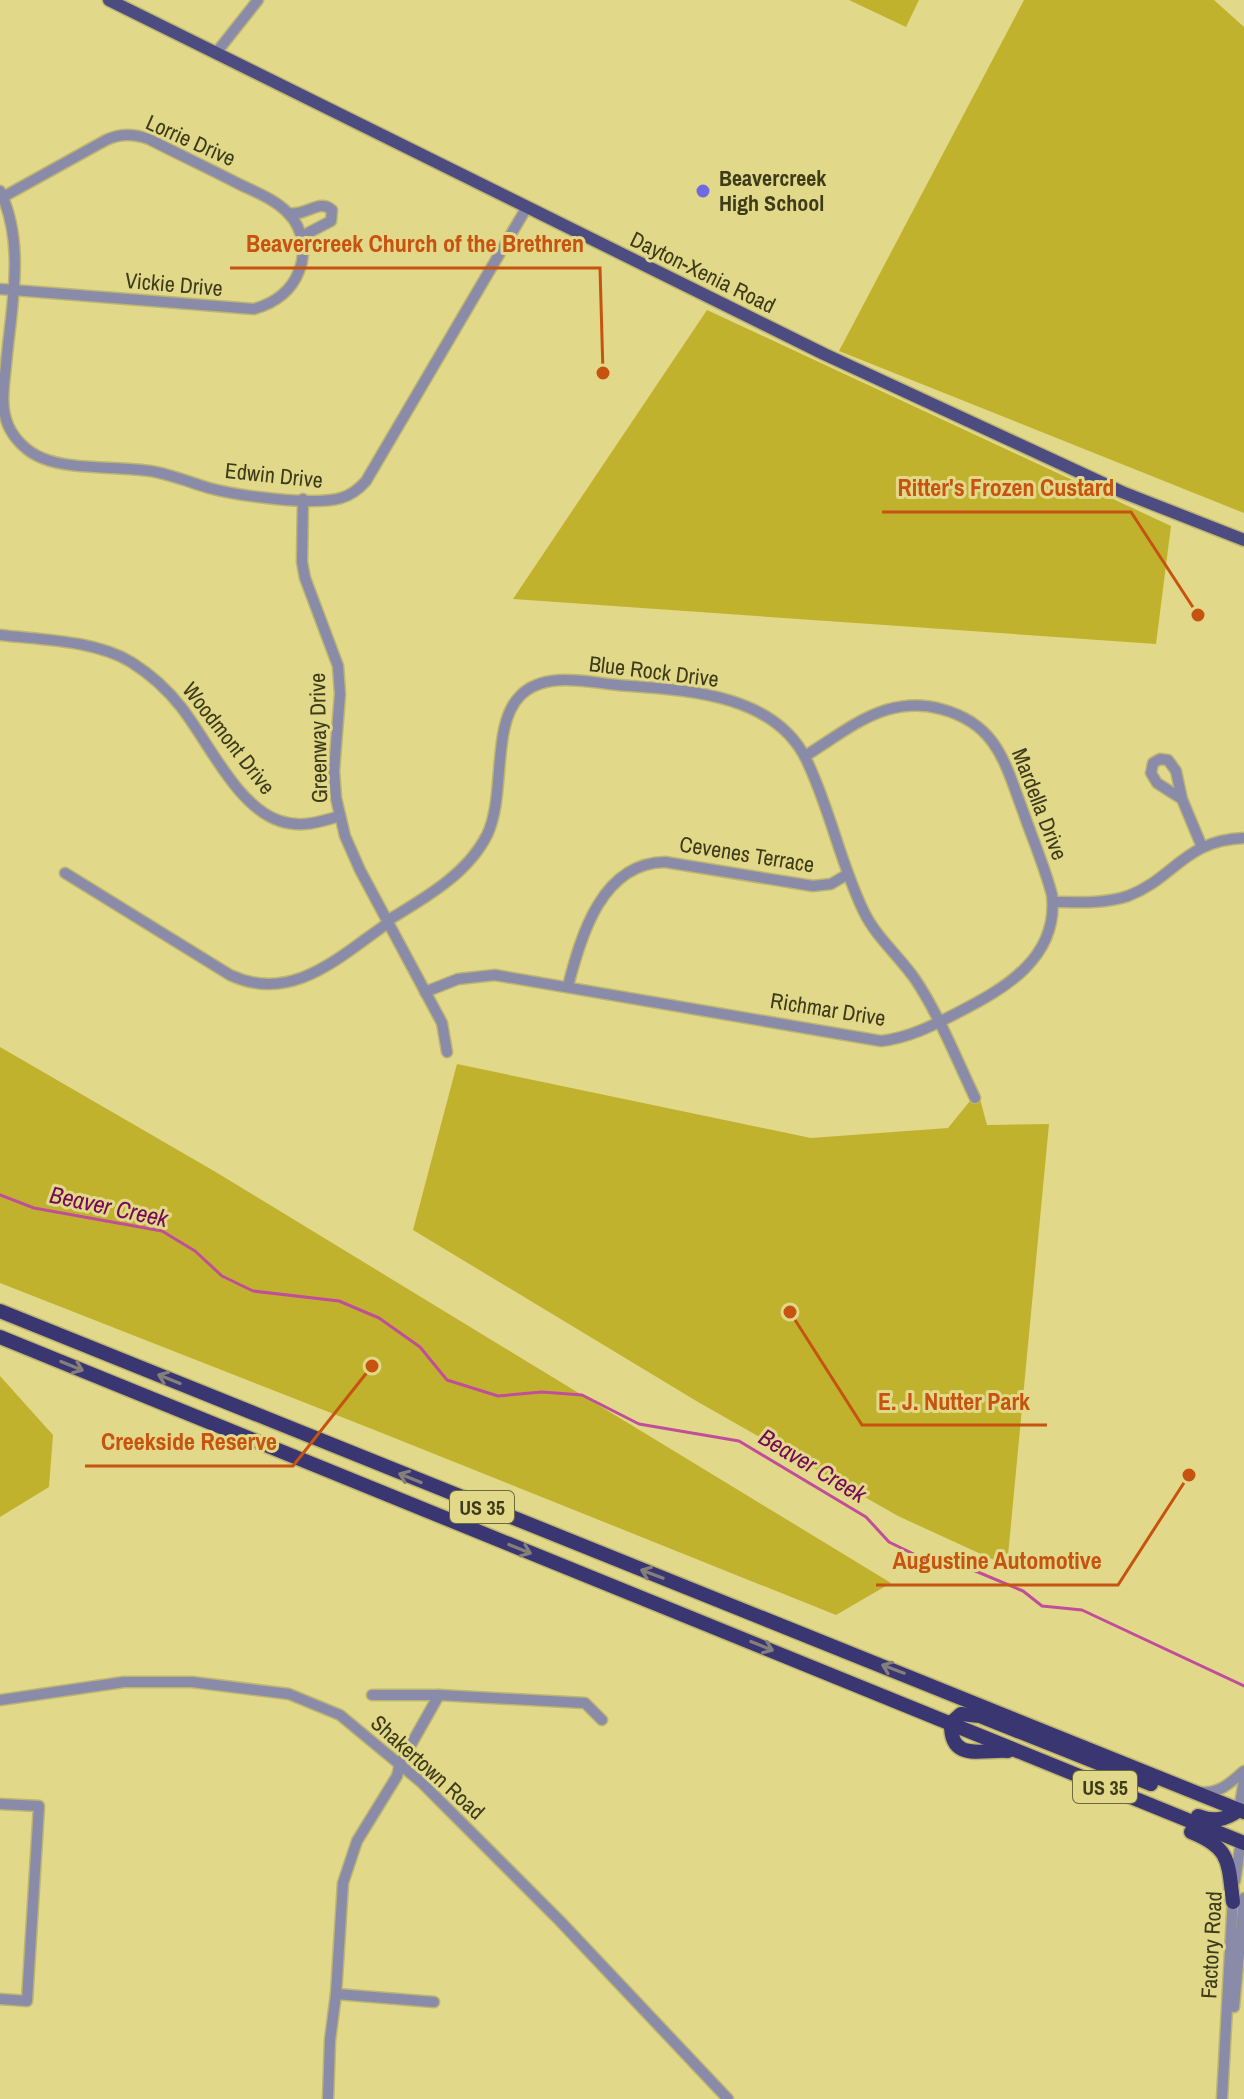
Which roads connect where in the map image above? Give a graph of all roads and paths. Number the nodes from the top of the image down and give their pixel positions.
1 (109, 0) edge
2 (258, 0) edge
3 (216, 53) junction
4 (2, 194) edge
5 (527, 207) junction
6 (288, 213) junction
7 (303, 242) junction
8 (0, 289) edge
9 (12, 290) junction
10 (303, 499) junction
11 (1244, 540) edge
12 (0, 635) edge
13 (805, 756) junction
14 (1182, 799) dead end
15 (340, 816) junction
16 (1244, 838) edge
17 (1202, 847) junction
18 (65, 873) dead end
19 (848, 874) junction
20 (1053, 902) junction
21 (387, 922) junction
22 (568, 986) junction
23 (425, 992) junction
24 (939, 1023) junction
25 (447, 1052) dead end
26 (975, 1098) dead end
27 (0, 1311) edge
28 (0, 1337) edge
29 (372, 1695) dead end
30 (439, 1695) junction
31 (0, 1700) edge
32 (602, 1720) dead end
33 (951, 1723) junction
34 (969, 1731) junction
35 (1026, 1755) junction
36 (400, 1764) junction
37 (1244, 1771) edge
38 (1085, 1779) junction
39 (1244, 1780) edge
40 (1191, 1790) junction
41 (0, 1804) edge
42 (1241, 1811) edge
43 (1243, 1842) edge
44 (1238, 1900) edge
45 (336, 1994) junction
46 (0, 1999) edge
47 (434, 2002) dead end
48 (328, 2099) edge
49 (728, 2099) edge
50 (1222, 2099) edge

1 - 3 main road, Dayton-Xenia Road
2 - 3 street
3 - 5 main road, Dayton-Xenia Road
4 - 6 street, Lorrie Drive
4 - 9 street, Edwin Drive
5 - 10 street, Edwin Drive
5 - 11 main road, Dayton-Xenia Road
6 - 7 street, Lorrie Drive
6 - 7 street
7 - 9 street, Vickie Drive
8 - 9 street, Vickie Drive
9 - 10 street, Edwin Drive
10 - 15 street, Greenway Drive
12 - 15 street, Woodmont Drive
13 - 19 street, Blue Rock Drive
13 - 20 street, Mardella Drive
13 - 21 street, Blue Rock Drive
14 - 17 street
15 - 21 street, Greenway Drive
16 - 17 street
17 - 20 street
18 - 21 street, Blue Rock Drive
19 - 22 street, Cevenes Terrace
19 - 24 street, Blue Rock Drive
20 - 24 street, Richmar Drive
21 - 23 street, Greenway Drive
22 - 23 street, Richmar Drive
22 - 24 street, Richmar Drive
23 - 25 street, Greenway Drive
24 - 26 street, Blue Rock Drive
40 -> 27 highway, US 35
28 -> 33 highway, US 35
29 - 30 street
30 - 32 street
30 - 36 street
31 - 36 street, Shakertown Road
33 - 34 highway, US 35
33 - 35 highway
33 - 40 highway
34 - 35 highway, US 35
34 - 42 highway
35 - 38 highway, US 35
36 - 45 street
36 - 49 street, Shakertown Road
37 - 40 street
38 - 43 highway, US 35
38 - 44 highway
39 - 42 street
40 - 42 highway, US 35
41 - 46 street
43 - 44 street, Factory Road
44 - 50 street, Factory Road
45 - 47 street
45 - 48 street

